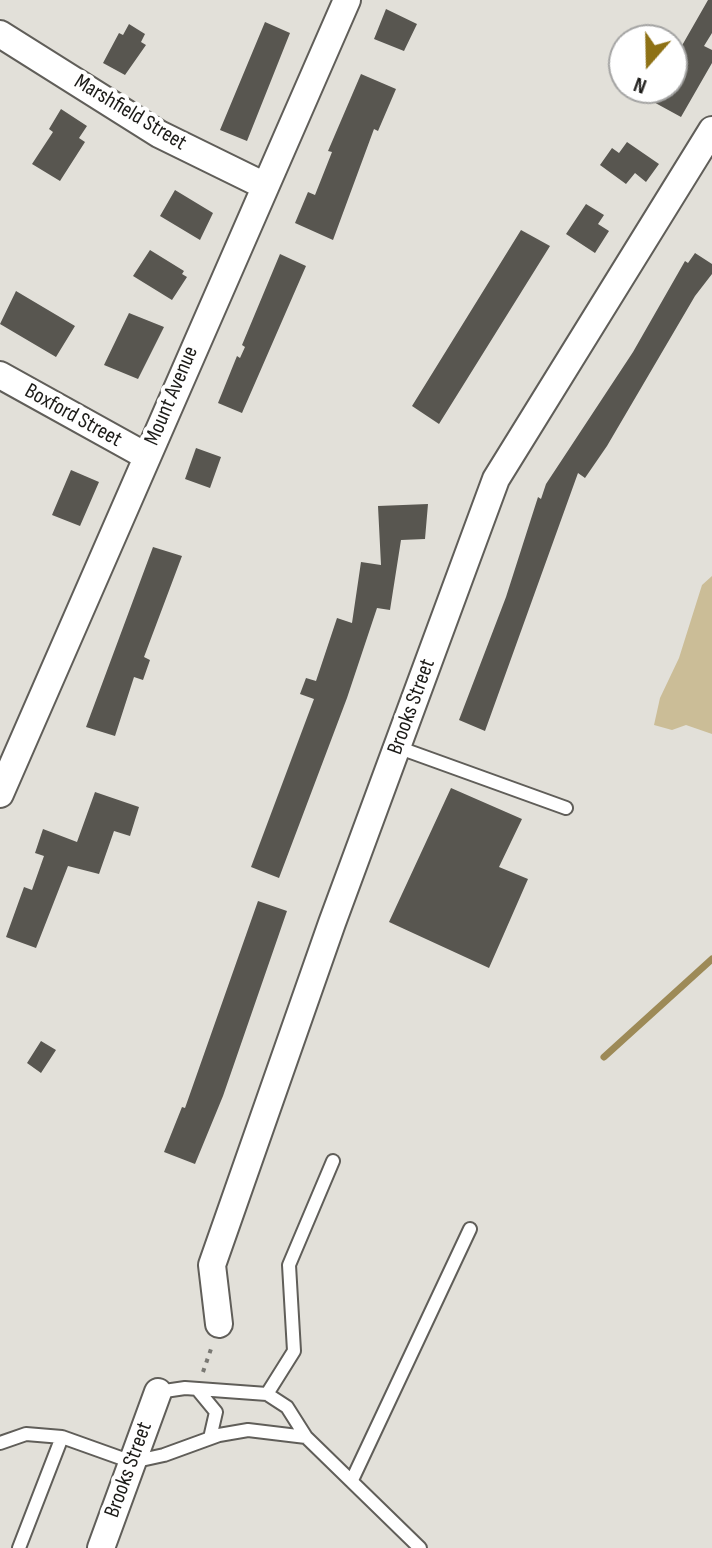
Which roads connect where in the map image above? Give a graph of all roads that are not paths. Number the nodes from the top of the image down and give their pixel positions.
1 (347, 0) edge
2 (0, 34) edge
3 (712, 130) edge
4 (263, 185) junction
5 (0, 375) edge
6 (146, 456) junction
7 (397, 747) junction
8 (0, 794) edge
9 (566, 808) dead end
10 (333, 1161) dead end
11 (470, 1229) dead end
12 (219, 1324) road end
13 (197, 1389) junction
14 (158, 1392) joint
15 (267, 1394) junction
16 (62, 1437) junction
17 (306, 1437) junction
18 (210, 1438) junction
19 (0, 1443) edge
20 (132, 1462) junction
21 (352, 1480) junction
22 (19, 1548) edge
23 (101, 1548) edge
24 (420, 1548) edge

1 - 4 street, Mount Avenue
2 - 4 street, Marshfield Street
3 - 7 street, Brooks Street
4 - 6 street, Mount Avenue
5 - 6 street, Boxford Street
6 - 8 street, Mount Avenue
7 - 9 lane
7 - 12 street, Brooks Street
10 - 15 lane
11 - 21 lane
13 - 14 lane
13 - 15 lane
13 - 18 lane
14 - 20 street, Brooks Street
15 - 17 lane
16 - 19 lane
16 - 20 lane
16 - 22 lane
17 - 18 lane
17 - 21 lane
18 - 20 lane
20 - 23 street, Brooks Street
21 - 24 lane

